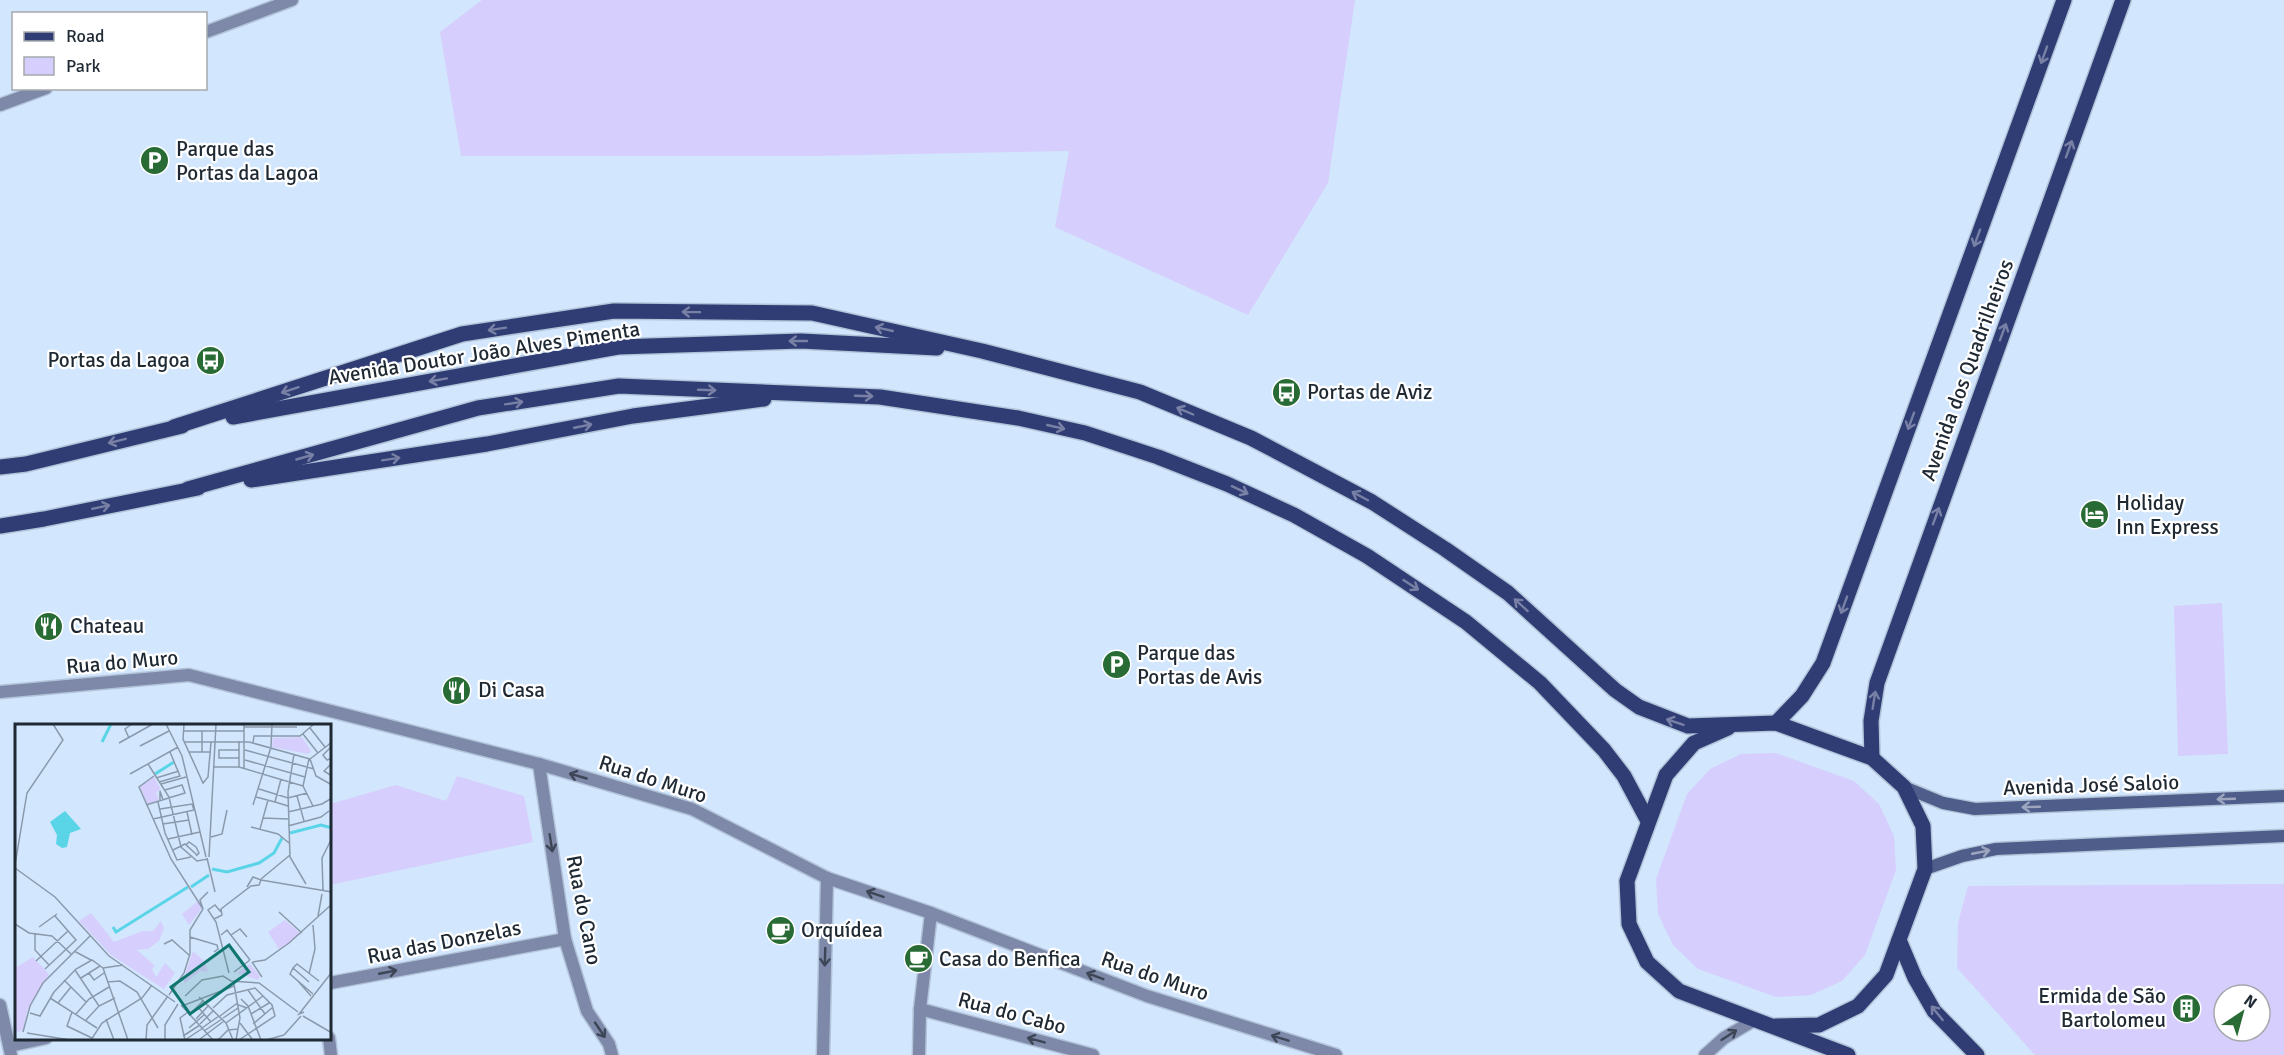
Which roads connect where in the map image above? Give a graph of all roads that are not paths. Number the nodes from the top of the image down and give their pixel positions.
1 (292, 0) edge
2 (2064, 0) edge
3 (2123, 0) edge
4 (207, 32) edge
5 (41, 90) edge
6 (0, 105) edge
7 (982, 351) junction
8 (806, 394) junction
9 (174, 427) junction
10 (0, 466) edge
11 (188, 489) junction
12 (0, 526) edge
13 (0, 692) edge
14 (1776, 723) junction
15 (1733, 725) junction
16 (1872, 759) junction
17 (539, 764) junction
18 (1904, 787) junction
19 (2284, 796) edge
20 (1648, 821) junction
21 (2284, 836) edge
22 (1925, 869) junction
23 (827, 878) junction
24 (931, 913) junction
25 (565, 939) junction
26 (1899, 940) junction
27 (332, 983) edge
28 (0, 1005) edge
29 (920, 1009) junction
30 (1756, 1019) junction
31 (1776, 1026) junction
32 (40, 1040) edge
33 (329, 1040) edge
34 (11, 1050) edge
35 (331, 1055) edge
36 (612, 1055) edge
37 (823, 1055) edge
38 (919, 1055) edge
39 (1093, 1055) edge
40 (1336, 1055) edge
41 (1706, 1055) edge
42 (1848, 1055) edge
43 (1977, 1055) edge

1 - 4 street
2 -> 14 main road, Avenida dos Quadrilheiros
16 -> 3 main road, Avenida dos Quadrilheiros
5 - 6 street
7 -> 9 main road, Avenida Doutor João Alves Pimenta
7 -> 9 main road, Avenida Doutor João Alves Pimenta
15 -> 7 main road, Avenida Doutor João Alves Pimenta
11 -> 8 main road
11 -> 8 main road
8 -> 20 main road
9 -> 10 main road, Avenida Doutor João Alves Pimenta
12 -> 11 main road
13 - 17 street, Rua do Muro
14 - 15 main road, Avenida Doutor João Alves Pimenta
14 - 16 main road
15 - 20 main road
16 - 18 main road
23 -> 17 street, Rua do Muro
17 -> 25 street, Rua do Cano
19 -> 18 main road, Avenida José Saloio
18 - 22 main road
20 - 30 main road
22 -> 21 main road
22 - 26 main road
24 -> 23 street, Rua do Muro
23 -> 37 street
24 - 29 street
40 -> 24 street, Rua do Muro
27 -> 25 street, Rua das Donzelas
25 -> 36 street, Rua do Cano
26 - 31 main road
43 -> 26 main road
28 - 34 street
29 - 38 street
39 -> 29 street, Rua do Cabo
30 - 31 main road
41 -> 30 street
31 - 42 main road
32 - 34 street
33 - 35 street

